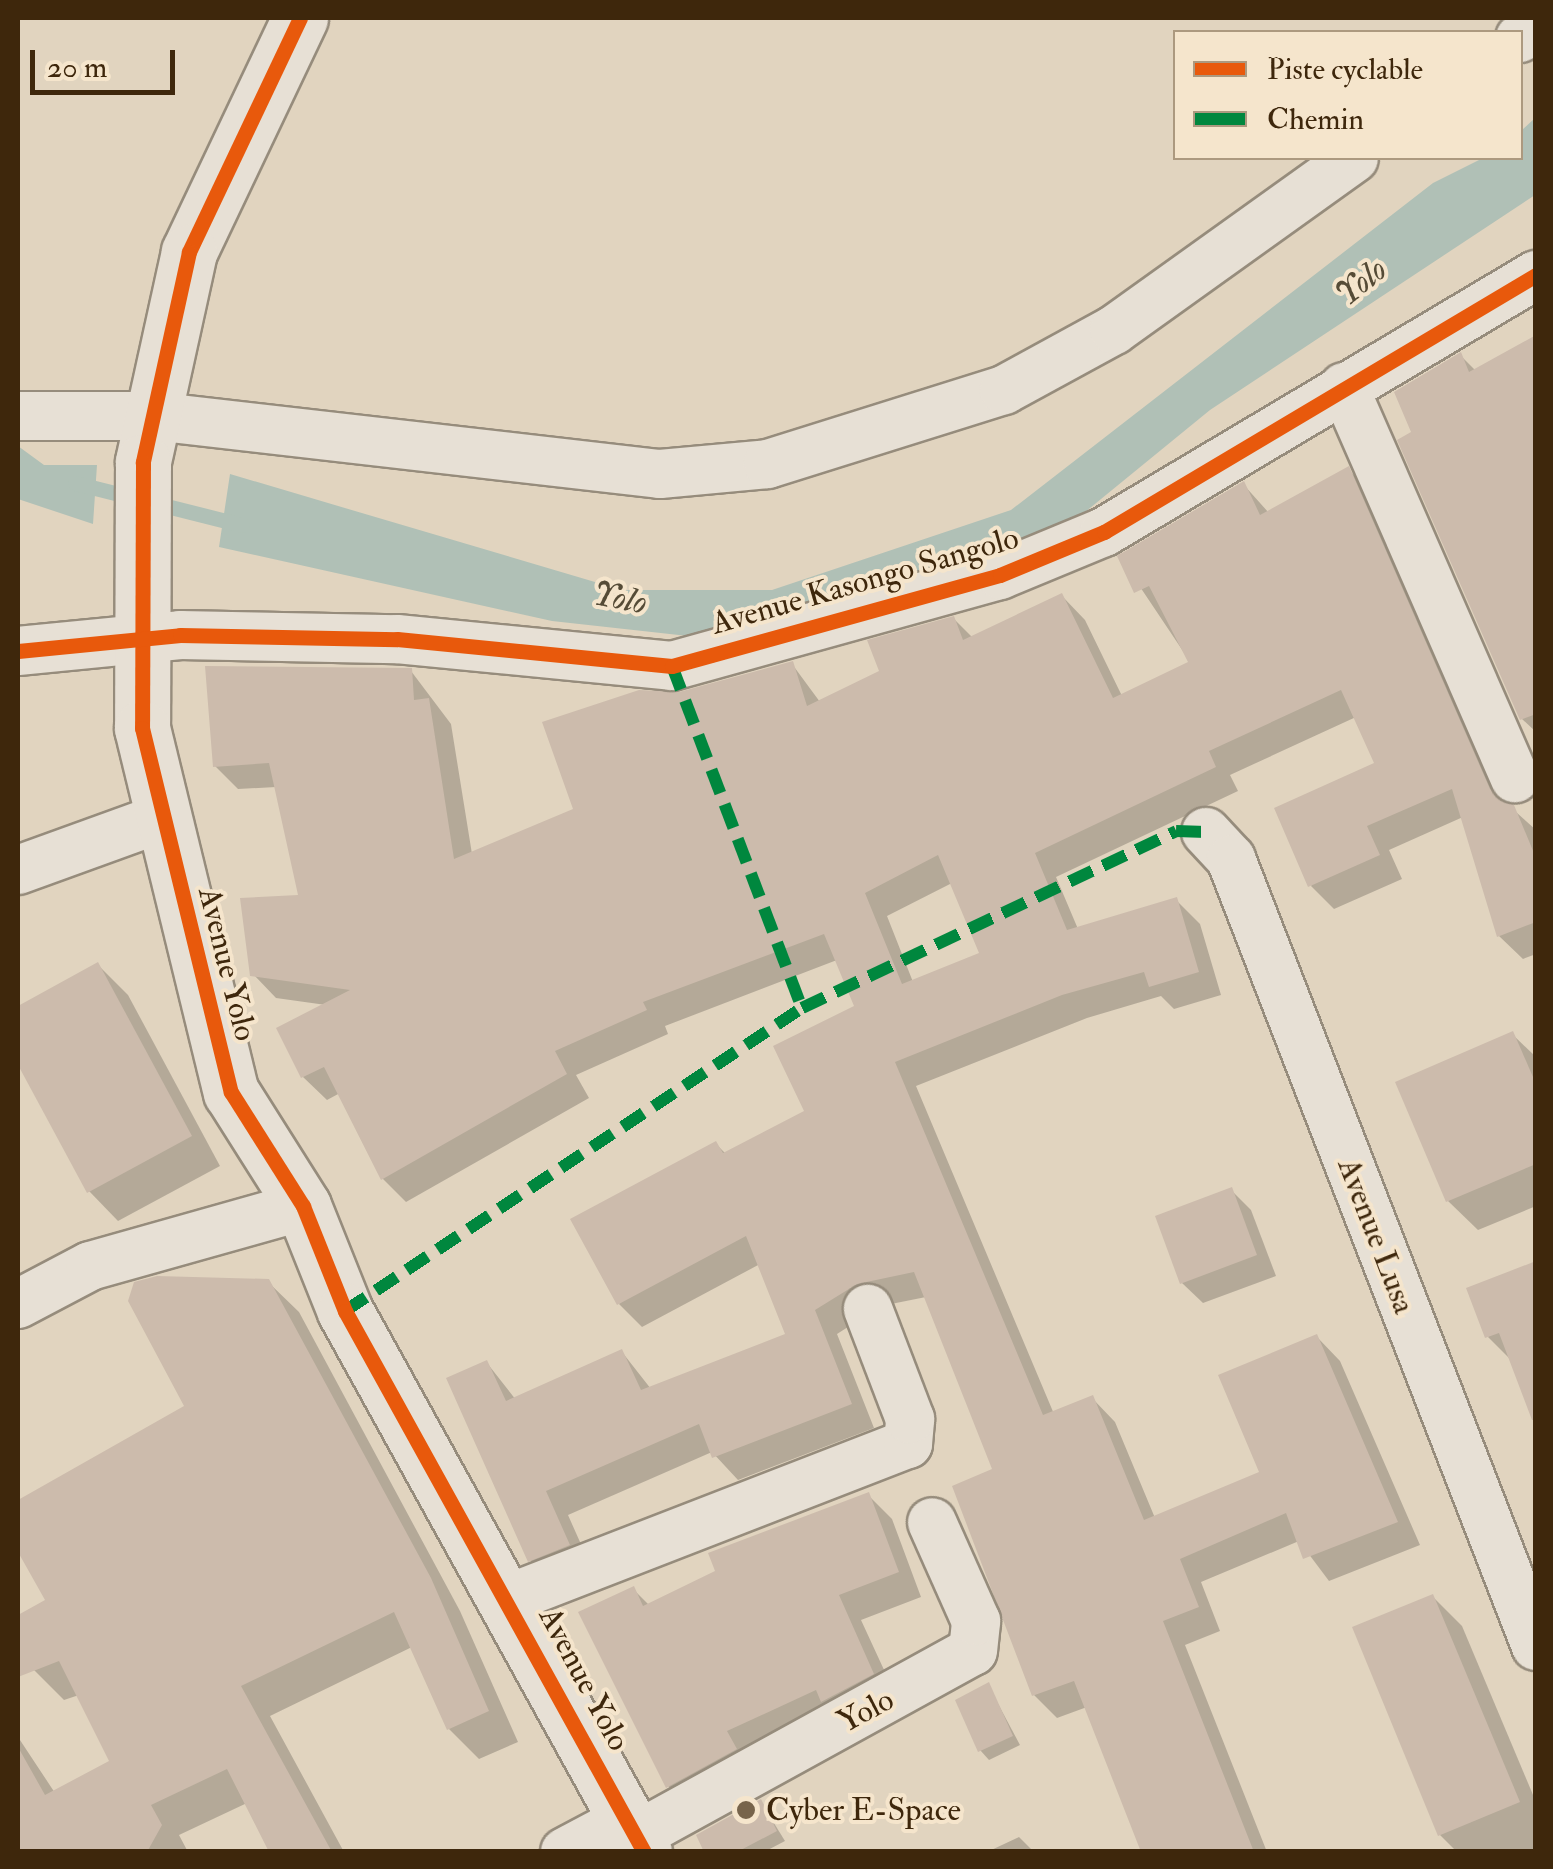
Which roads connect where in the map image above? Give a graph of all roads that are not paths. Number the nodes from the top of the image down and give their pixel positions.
1 (300, 18) edge
2 (1351, 160) edge
3 (1536, 275) edge
4 (1344, 387) junction
5 (18, 416) edge
6 (148, 439) junction
7 (136, 638) junction
8 (18, 651) edge
9 (1515, 778) dead end
10 (162, 818) junction
11 (1206, 832) dead end
12 (18, 870) edge
13 (302, 1206) junction
14 (18, 1304) edge
15 (868, 1309) dead end
16 (932, 1522) dead end
17 (510, 1598) junction
18 (1536, 1646) edge
19 (636, 1835) edge
20 (565, 1852) edge

1 - 6 street, Avenue Yolo
2 - 6 street
3 - 4 street, Avenue Kasongo Sangolo
4 - 7 street, Avenue Kasongo Sangolo
4 - 9 street
5 - 6 street
6 - 7 street, Avenue Yolo
7 - 8 street, Avenue Kasongo Sangolo
7 - 10 street, Avenue Yolo
10 - 12 street
10 - 13 street, Avenue Yolo
11 - 18 street, Avenue Lusa
13 - 14 street
13 - 17 street, Avenue Yolo
15 - 17 street
16 - 19 street, Yolo
17 - 19 street, Avenue Yolo
19 - 20 street

